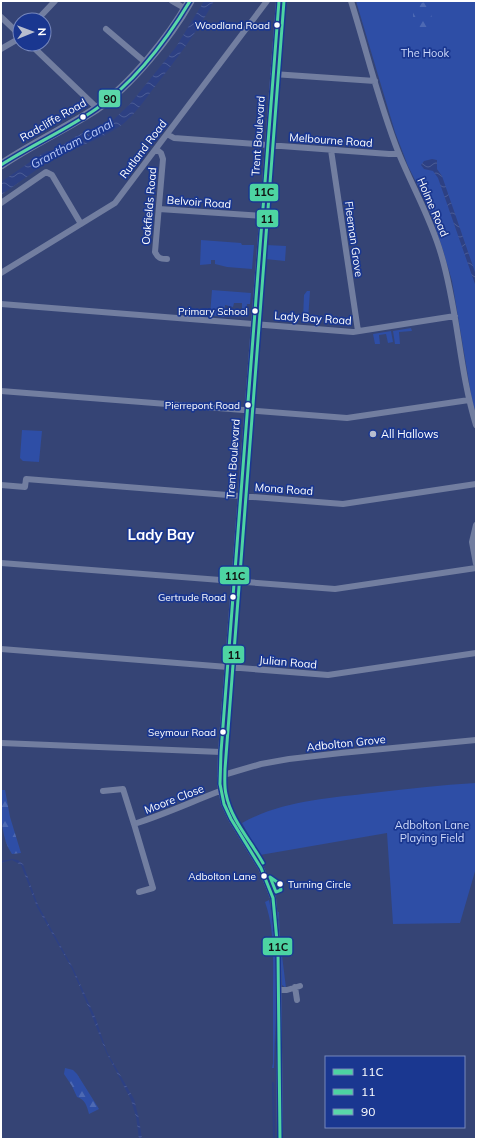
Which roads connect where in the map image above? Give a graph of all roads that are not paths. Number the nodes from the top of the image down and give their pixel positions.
1 (55, 1) edge
2 (172, 1) edge
3 (267, 1) edge
4 (279, 1) edge
5 (351, 1) edge
6 (188, 5) edge
7 (45, 12) edge
8 (1, 17) edge
9 (12, 27) edge
10 (106, 29) dead end
11 (12, 43) edge
12 (1, 49) edge
13 (38, 52) edge
14 (146, 62) junction
15 (273, 74) junction
16 (375, 81) junction
17 (97, 108) junction
18 (167, 134) junction
19 (268, 145) junction
20 (156, 148) junction
21 (331, 150) junction
22 (399, 154) junction
23 (1, 164) edge
24 (1, 203) edge
25 (159, 209) junction
26 (262, 216) junction
27 (81, 224) junction
28 (167, 260) dead end
29 (1, 272) edge
30 (1, 304) edge
31 (456, 316) junction
32 (254, 324) junction
33 (358, 331) junction
34 (1, 391) edge
35 (469, 400) junction
36 (247, 410) junction
37 (476, 426) edge
38 (476, 484) edge
39 (1, 485) edge
40 (241, 496) junction
41 (476, 525) edge
42 (1, 563) edge
43 (476, 564) edge
44 (476, 568) edge
45 (234, 581) junction
46 (1, 649) edge
47 (476, 653) edge
48 (227, 667) junction
49 (476, 740) edge
50 (1, 743) edge
51 (221, 752) junction
52 (220, 776) junction
53 (103, 791) dead end
54 (220, 791) junction
55 (134, 824) junction
56 (140, 892) dead end
57 (279, 990) junction
58 (296, 1000) dead end
59 (280, 1139) edge

1 - 7 street
2 - 6 street
3 - 18 street, Rutland Road
4 - 15 street, Trent Boulevard
5 - 16 street, Holme Road
6 - 14 highway, Radcliffe Road
8 - 9 street
10 - 14 street
11 - 12 street
13 - 17 street
14 - 17 highway, Radcliffe Road
15 - 16 street
15 - 19 street, Trent Boulevard
16 - 22 street, Holme Road
17 - 23 highway, Radcliffe Road
18 - 19 street, Melbourne Road
18 - 20 street, Rutland Road
19 - 21 street, Melbourne Road
19 - 26 street, Trent Boulevard
20 - 25 street, Oakfields Road
20 - 27 street, Rutland Road
21 - 22 street, Melbourne Road
21 - 33 street, Fleeman Grove
22 - 31 street, Holme Road
24 - 27 street
25 - 26 street, Belvoir Road
25 - 28 street, Oakfields Road
26 - 32 street, Trent Boulevard
27 - 29 street, Rutland Road
30 - 32 street, Lady Bay Road
31 - 33 street, Lady Bay Road
31 - 35 street, Holme Road
32 - 33 street, Lady Bay Road
32 - 36 street, Trent Boulevard
34 - 36 street
35 - 36 street
35 - 37 street, Holme Road
36 - 40 street, Trent Boulevard
38 - 40 street, Mona Road
39 - 40 street, Mona Road
40 - 45 street, Trent Boulevard
41 - 43 street
42 - 45 street
44 - 45 street
45 - 48 street, Trent Boulevard
46 - 48 street, Julian Road
47 - 48 street, Julian Road
48 - 51 street, Trent Boulevard
49 - 52 street, Adbolton Grove
50 - 51 street
51 - 52 street, Trent Boulevard
52 - 54 street
53 - 55 street, Moore Close
54 - 55 street, Moore Close
54 - 57 street
55 - 56 street, Moore Close
57 - 58 street
57 - 59 street

